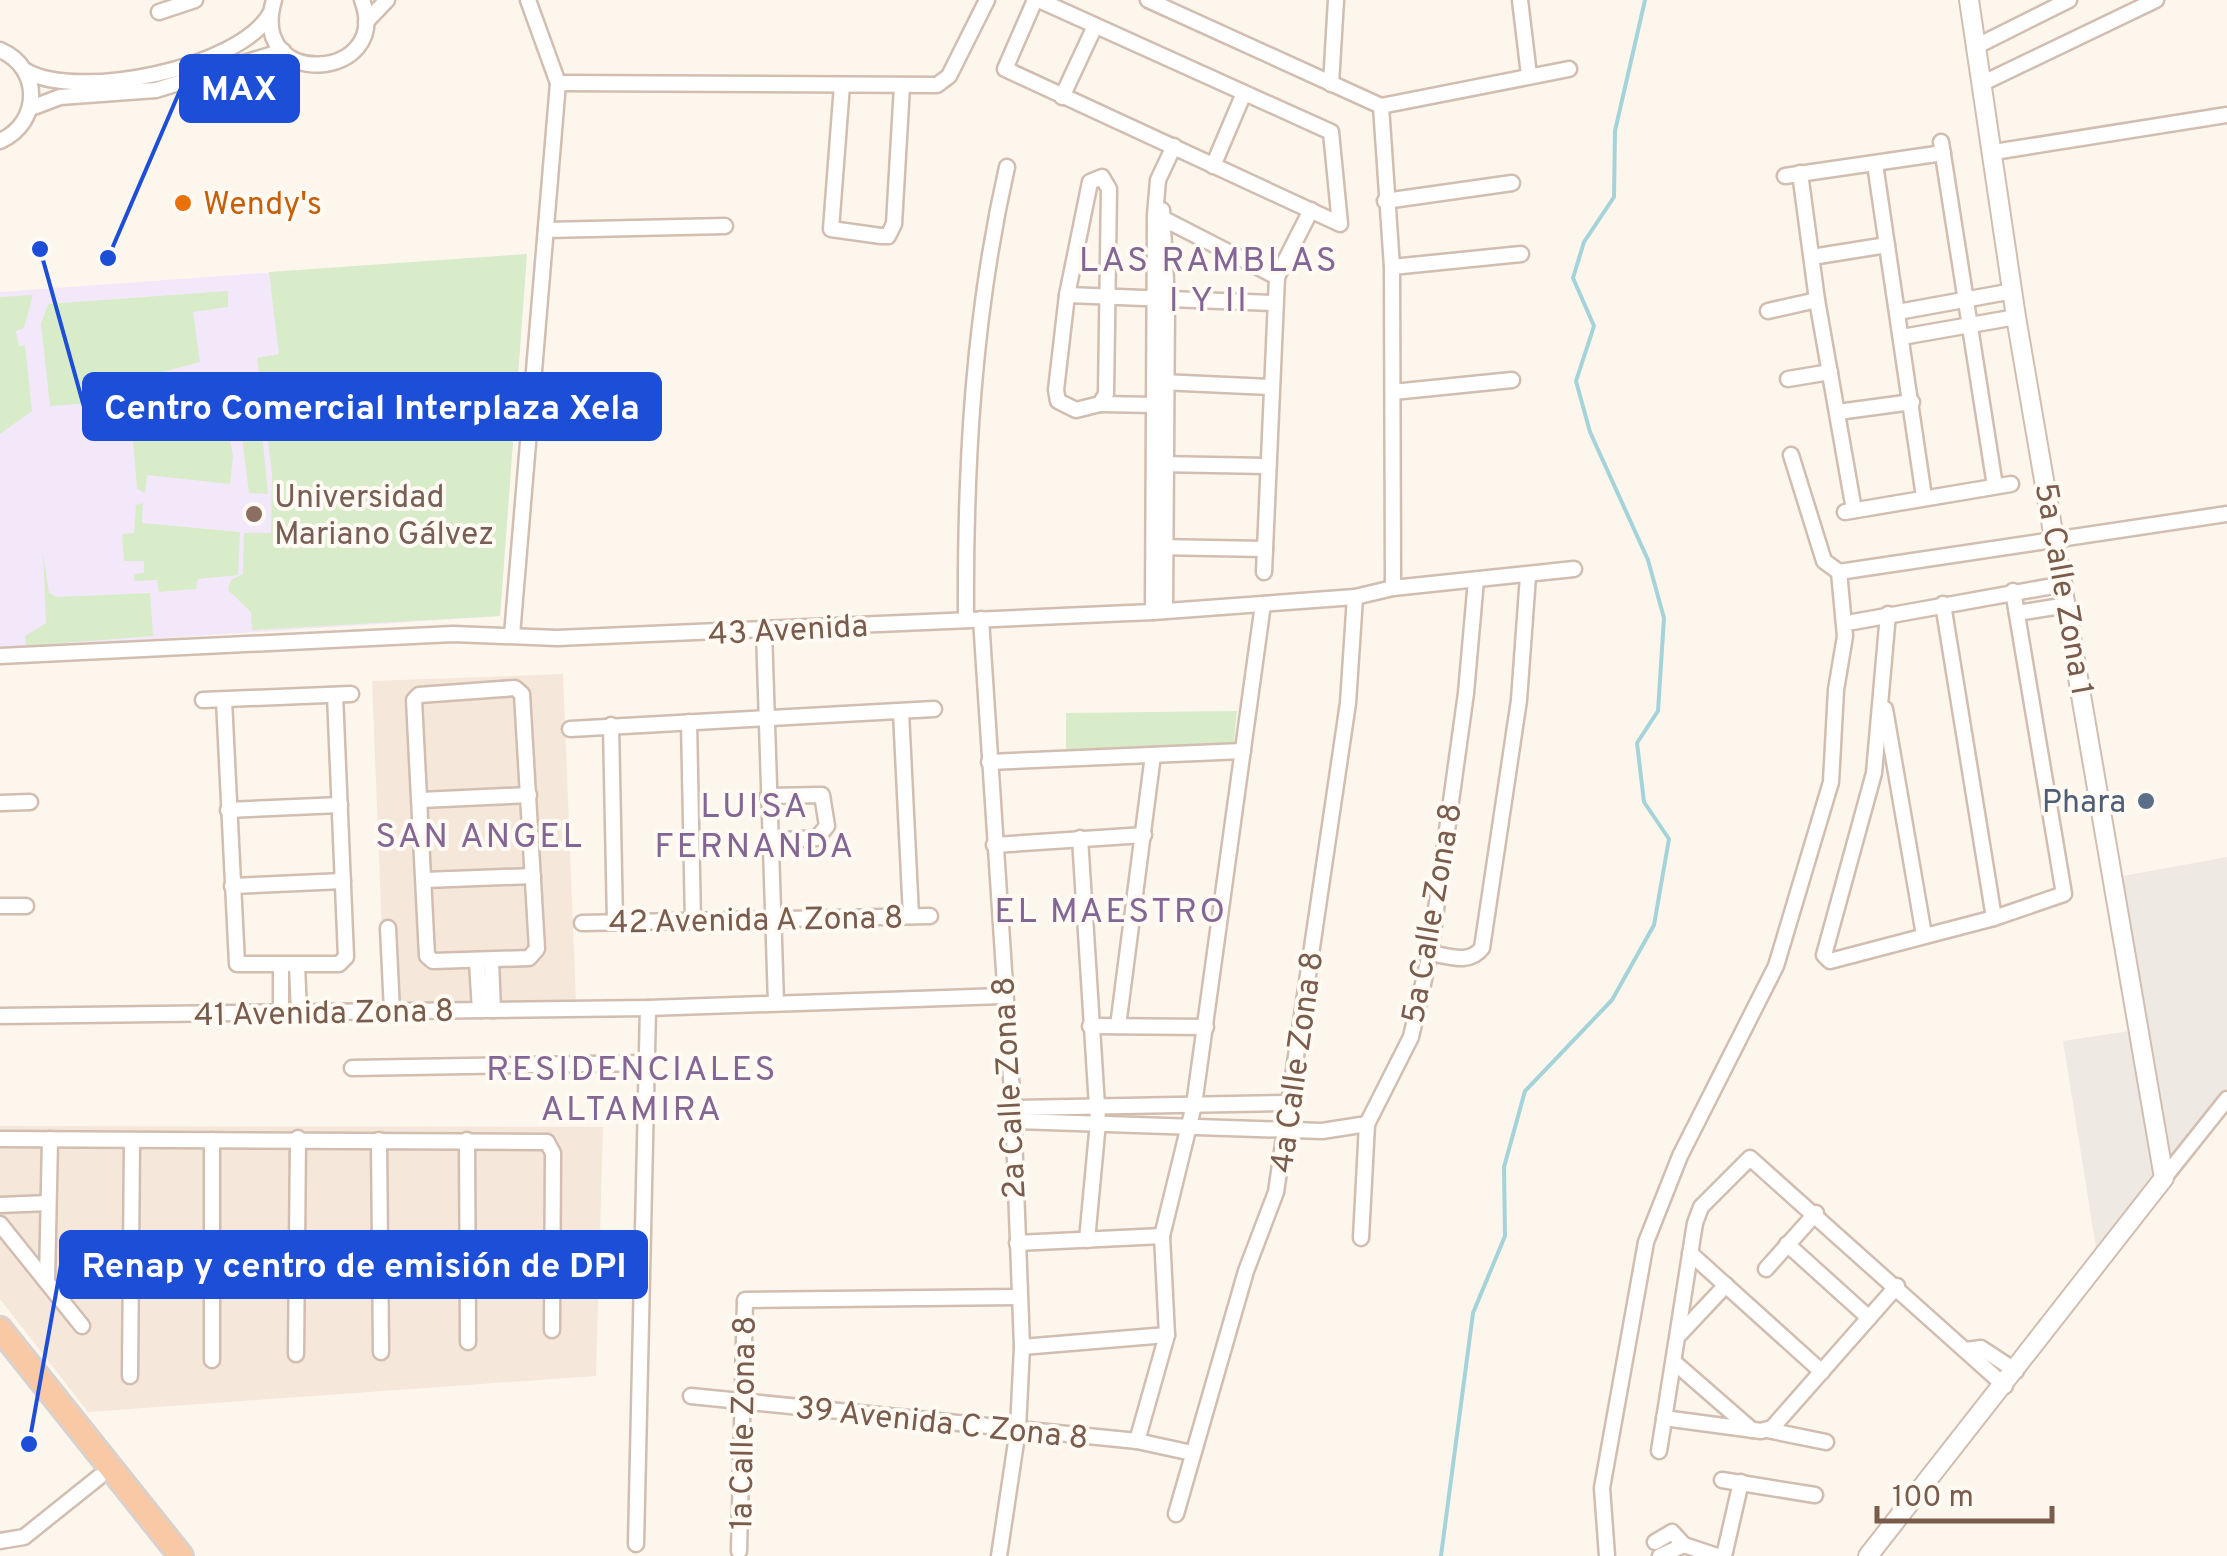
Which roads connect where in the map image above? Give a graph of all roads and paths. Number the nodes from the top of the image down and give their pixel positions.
1 (195, 0) edge
2 (362, 0) edge
3 (387, 0) edge
4 (528, 0) edge
5 (987, 0) edge
6 (1037, 0) edge
7 (1148, 0) edge
8 (1336, 0) edge
9 (1520, 0) edge
10 (1969, 0) edge
11 (2069, 0) edge
12 (2156, 0) edge
13 (272, 7) edge
14 (158, 12) dead end
15 (366, 22) junction
16 (1096, 26) junction
17 (1977, 46) junction
18 (0, 50) edge
19 (283, 51) junction
20 (1569, 69) dead end
21 (26, 71) junction
22 (1529, 74) junction
23 (558, 83) junction
24 (1983, 83) junction
25 (1330, 84) junction
26 (842, 85) junction
27 (902, 86) junction
28 (1244, 93) junction
29 (1062, 97) junction
30 (1381, 106) junction
31 (31, 108) junction
32 (2227, 115) edge
33 (0, 140) edge
34 (1174, 146) junction
35 (1994, 152) junction
36 (1875, 164) junction
37 (1213, 166) junction
38 (1007, 167) dead end
39 (1512, 183) dead end
40 (1385, 201) junction
41 (1311, 210) junction
42 (1161, 212) junction
43 (724, 226) dead end
44 (546, 230) junction
45 (1887, 245) junction
46 (1521, 254) dead end
47 (1812, 257) junction
48 (1392, 266) junction
49 (1276, 277) junction
50 (2013, 292) junction
51 (1067, 295) junction
52 (1107, 297) junction
53 (1161, 299) junction
54 (1817, 300) junction
55 (1966, 301) junction
56 (1274, 302) junction
57 (1768, 311) dead end
58 (1898, 312) junction
59 (2016, 317) junction
60 (1971, 325) junction
61 (1902, 336) junction
62 (1830, 372) junction
63 (1788, 379) dead end
64 (1512, 380) dead end
65 (1161, 382) junction
66 (1270, 387) junction
67 (1393, 392) junction
68 (1912, 402) junction
69 (1100, 404) junction
70 (1156, 405) junction
71 (1838, 412) junction
72 (1792, 455) dead end
73 (1161, 464) junction
74 (1267, 466) junction
75 (2011, 484) dead end
76 (1995, 486) junction
77 (1924, 497) junction
78 (2227, 514) edge
79 (2058, 542) junction
80 (1160, 547) junction
81 (1265, 549) junction
82 (1574, 568) dead end
83 (1264, 572) dead end
84 (1839, 572) junction
85 (1528, 576) junction
86 (1476, 580) junction
87 (2064, 584) junction
88 (1393, 588) junction
89 (2033, 589) junction
90 (2013, 591) junction
91 (1355, 597) junction
92 (1263, 604) junction
93 (1944, 604) junction
94 (2068, 605) junction
95 (2036, 610) junction
96 (1159, 611) junction
97 (2018, 613) junction
98 (1888, 614) junction
99 (974, 620) junction
100 (1854, 622) dead end
101 (764, 631) junction
102 (512, 635) junction
103 (0, 656) edge
104 (1882, 694) junction
105 (203, 700) dead end
106 (224, 700) junction
107 (934, 710) dead end
108 (901, 712) junction
109 (766, 719) junction
110 (689, 722) junction
111 (611, 726) junction
112 (570, 728) dead end
113 (1244, 751) junction
114 (1153, 755) junction
115 (990, 762) junction
116 (529, 795) junction
117 (768, 796) junction
118 (421, 800) junction
119 (30, 802) dead end
120 (0, 803) edge
121 (340, 805) junction
122 (228, 810) junction
123 (1144, 835) junction
124 (1080, 838) junction
125 (769, 841) junction
126 (994, 845) junction
127 (534, 876) junction
128 (425, 880) junction
129 (343, 881) junction
130 (232, 886) junction
131 (0, 906) edge
132 (26, 906) dead end
133 (910, 916) junction
134 (930, 916) dead end
135 (1994, 918) junction
136 (770, 920) junction
137 (615, 922) junction
138 (693, 922) junction
139 (582, 923) dead end
140 (388, 928) dead end
141 (1924, 936) junction
142 (1430, 953) junction
143 (484, 962) junction
144 (297, 965) junction
145 (280, 966) junction
146 (1003, 996) junction
147 (776, 1003) junction
148 (648, 1008) junction
149 (487, 1010) junction
150 (392, 1011) junction
151 (281, 1012) junction
152 (299, 1012) junction
153 (0, 1016) edge
154 (1090, 1026) junction
155 (1118, 1026) junction
156 (1206, 1026) junction
157 (648, 1063) junction
158 (352, 1068) dead end
159 (2227, 1099) edge
160 (1287, 1103) junction
161 (1097, 1104) junction
162 (1194, 1104) junction
163 (1013, 1114) junction
164 (1098, 1122) junction
165 (1191, 1124) junction
166 (1367, 1124) junction
167 (1283, 1126) junction
168 (298, 1138) junction
169 (0, 1139) edge
170 (50, 1139) junction
171 (132, 1140) junction
172 (212, 1140) junction
173 (378, 1140) junction
174 (467, 1140) junction
175 (2164, 1178) junction
176 (48, 1203) junction
177 (0, 1205) edge
178 (1816, 1213) junction
179 (0, 1224) edge
180 (1162, 1236) junction
181 (1360, 1238) dead end
182 (1087, 1240) junction
183 (1017, 1244) junction
184 (1787, 1244) junction
185 (1690, 1252) junction
186 (1766, 1268) dead end
187 (47, 1281) junction
188 (1726, 1285) junction
189 (1896, 1286) junction
190 (1019, 1297) junction
191 (1869, 1318) junction
192 (82, 1326) dead end
193 (0, 1329) edge
194 (552, 1330) dead end
195 (1168, 1335) junction
196 (1679, 1336) junction
197 (468, 1342) dead end
198 (1022, 1347) junction
199 (380, 1352) dead end
200 (0, 1353) edge
201 (296, 1354) dead end
202 (212, 1360) dead end
203 (1674, 1362) junction
204 (1822, 1372) junction
205 (130, 1376) dead end
206 (2010, 1379) junction
207 (691, 1396) dead end
208 (740, 1402) junction
209 (1664, 1418) junction
210 (1018, 1429) junction
211 (1760, 1430) junction
212 (1136, 1441) junction
213 (1826, 1442) dead end
214 (1659, 1451) dead end
215 (1192, 1453) junction
216 (99, 1478) junction
217 (1722, 1480) dead end
218 (1741, 1482) junction
219 (1815, 1495) dead end
220 (1176, 1514) dead end
221 (0, 1525) edge
222 (6, 1540) edge
223 (636, 1544) dead end
224 (1656, 1546) edge
225 (739, 1551) dead end
226 (164, 1556) edge
227 (182, 1556) edge
228 (999, 1556) edge
229 (1607, 1556) edge
230 (1720, 1556) edge
231 (1868, 1556) edge

1 - 14 street
2 - 15 street
3 - 15 street
4 - 23 street
5 - 27 street
6 - 16 street
6 - 29 street
7 - 25 street
8 - 25 street
9 - 22 street
10 - 17 street, 5a Calle Zona 1
11 - 17 street
12 - 24 street
13 - 19 street
13 - 21 street
15 - 19 street
16 - 28 street
16 - 29 street
17 - 24 street, 5a Calle Zona 1
18 - 21 street
19 - 31 street
20 - 22 street
21 - 31 street
22 - 30 street
23 - 26 street
23 - 44 street
24 - 35 street, 5a Calle Zona 1
25 - 30 street
26 - 27 street
26 - 27 street
28 - 37 street
28 - 41 street
29 - 34 street
30 - 40 street
31 - 33 street
32 - 35 street
34 - 37 street
34 - 42 street
35 - 50 street, 5a Calle Zona 1
36 - 45 street
36 - 47 street
36 - 55 street
37 - 41 street
38 - 99 street, 2a Calle Zona 8
39 - 40 street
40 - 48 street
41 - 49 street
42 - 49 street
42 - 53 street
43 - 44 street
44 - 102 street
45 - 47 street
45 - 58 street
46 - 48 street
47 - 54 street
48 - 67 street
49 - 56 street
50 - 55 street
50 - 59 street, 5a Calle Zona 1
51 - 52 street
51 - 52 street
51 - 69 street
52 - 53 street
52 - 69 street
53 - 56 street
53 - 65 street
54 - 57 street
54 - 62 street
55 - 58 street
55 - 60 street
56 - 66 street
58 - 61 street
59 - 60 street
59 - 79 street, 5a Calle Zona 1
60 - 61 street
60 - 76 street
61 - 68 street
62 - 63 street
62 - 71 street
64 - 67 street
65 - 66 street
65 - 70 street
65 - 73 street
66 - 74 street
67 - 88 street
68 - 71 street
68 - 77 street
69 - 70 street
70 - 73 street
71 - 77 street
72 - 84 street
73 - 74 street
73 - 80 street
74 - 81 street
75 - 76 street
76 - 77 street
78 - 79 street
79 - 84 street
79 - 87 street, 5a Calle Zona 1
80 - 81 street
80 - 96 street
81 - 83 street
82 - 85 street, 43 Avenida
84 - 229 street
85 - 86 street, 43 Avenida
85 - 142 street
86 - 88 street, 43 Avenida
86 - 142 street, 5a Calle Zona 8
87 - 89 street
87 - 94 street, 5a Calle Zona 1
88 - 91 street, 43 Avenida
89 - 90 street
89 - 95 street
90 - 93 street
90 - 97 street
91 - 92 street, 43 Avenida
91 - 160 street, 4a Calle Zona 8
92 - 96 street, 43 Avenida
92 - 113 street
93 - 98 street
93 - 135 street
94 - 95 street
94 - 175 street, 5a Calle Zona 1
95 - 97 street
96 - 99 street, 43 Avenida
97 - 135 street
98 - 100 street
98 - 104 street
99 - 101 street, 43 Avenida
99 - 115 street, 2a Calle Zona 8
101 - 102 street, 43 Avenida
101 - 109 street
102 - 103 street, 43 Avenida
104 - 141 street
104 - 141 street
105 - 106 street
106 - 121 street
106 - 122 street
107 - 108 street
108 - 109 street
108 - 133 street
109 - 110 street
109 - 117 street
110 - 111 street
110 - 138 street
111 - 112 street
111 - 137 street
113 - 114 street
113 - 156 street
114 - 115 street
114 - 123 street
115 - 126 street, 2a Calle Zona 8
116 - 118 street
116 - 118 street
116 - 127 street
117 - 125 street
117 - 125 street
118 - 128 street
119 - 120 street
121 - 122 street
121 - 129 street
122 - 130 street
123 - 124 street
123 - 155 street
124 - 126 street
124 - 154 street
125 - 136 street
126 - 146 street, 2a Calle Zona 8
127 - 128 street
127 - 143 street
128 - 143 street
129 - 130 street
129 - 144 street
130 - 145 street
131 - 132 street
133 - 134 street, 42 Avenida A Zona 8
133 - 136 street, 42 Avenida A Zona 8
135 - 141 street
136 - 138 street, 42 Avenida A Zona 8
136 - 147 street
137 - 138 street, 42 Avenida A Zona 8
137 - 139 street, 42 Avenida A Zona 8
140 - 150 street
142 - 166 street, 5a Calle Zona 8
143 - 149 street
144 - 145 street
144 - 152 street
145 - 151 street
146 - 147 street, 41 Avenida Zona 8
146 - 163 street, 2a Calle Zona 8
147 - 148 street, 41 Avenida Zona 8
148 - 149 street, 41 Avenida Zona 8
148 - 157 street
149 - 150 street, 41 Avenida Zona 8
150 - 152 street, 41 Avenida Zona 8
151 - 152 street, 41 Avenida Zona 8
151 - 153 street, 41 Avenida Zona 8
154 - 155 street
154 - 161 street
155 - 156 street
156 - 162 street
157 - 158 street
157 - 223 street
159 - 175 street
160 - 162 street
160 - 167 street, 4a Calle Zona 8
161 - 162 street
161 - 163 street
161 - 164 street
162 - 165 street
163 - 164 street
163 - 183 street, 2a Calle Zona 8
164 - 165 street
164 - 182 street
165 - 167 street
165 - 180 street
166 - 167 street
166 - 181 street, 5a Calle Zona 8
167 - 215 street, 4a Calle Zona 8
168 - 172 street
168 - 173 street
168 - 201 street
169 - 170 street
170 - 171 street
170 - 176 street
171 - 172 street
171 - 205 street
172 - 202 street
173 - 174 street
173 - 199 street
174 - 194 street
174 - 197 street
175 - 206 street
176 - 177 street
176 - 187 street
178 - 184 street
178 - 185 street
178 - 189 street
179 - 187 street
180 - 182 street
180 - 195 street
182 - 183 street
183 - 190 street, 2a Calle Zona 8
184 - 186 street
184 - 191 street
185 - 188 street
185 - 196 street
187 - 192 street
188 - 196 street
188 - 204 street
189 - 191 street
189 - 206 street
190 - 198 street, 2a Calle Zona 8
190 - 208 street, 1a Calle Zona 8
191 - 204 street
193 - 227 highway
195 - 198 street
195 - 212 street
196 - 203 street
198 - 210 street, 2a Calle Zona 8
200 - 216 highway
203 - 209 street
203 - 211 street
204 - 211 street
206 - 231 street
207 - 208 street, 39 Avenida C Zona 8
208 - 210 street, 39 Avenida C Zona 8
208 - 225 street, 1a Calle Zona 8
209 - 211 street
209 - 214 street
210 - 212 street, 39 Avenida C Zona 8
210 - 228 street, 2a Calle Zona 8
211 - 213 street
212 - 215 street, 39 Avenida C Zona 8
215 - 220 street, 4a Calle Zona 8
216 - 222 street
216 - 226 highway
217 - 218 street
218 - 219 street
218 - 230 street
221 - 222 street
224 - 230 street

